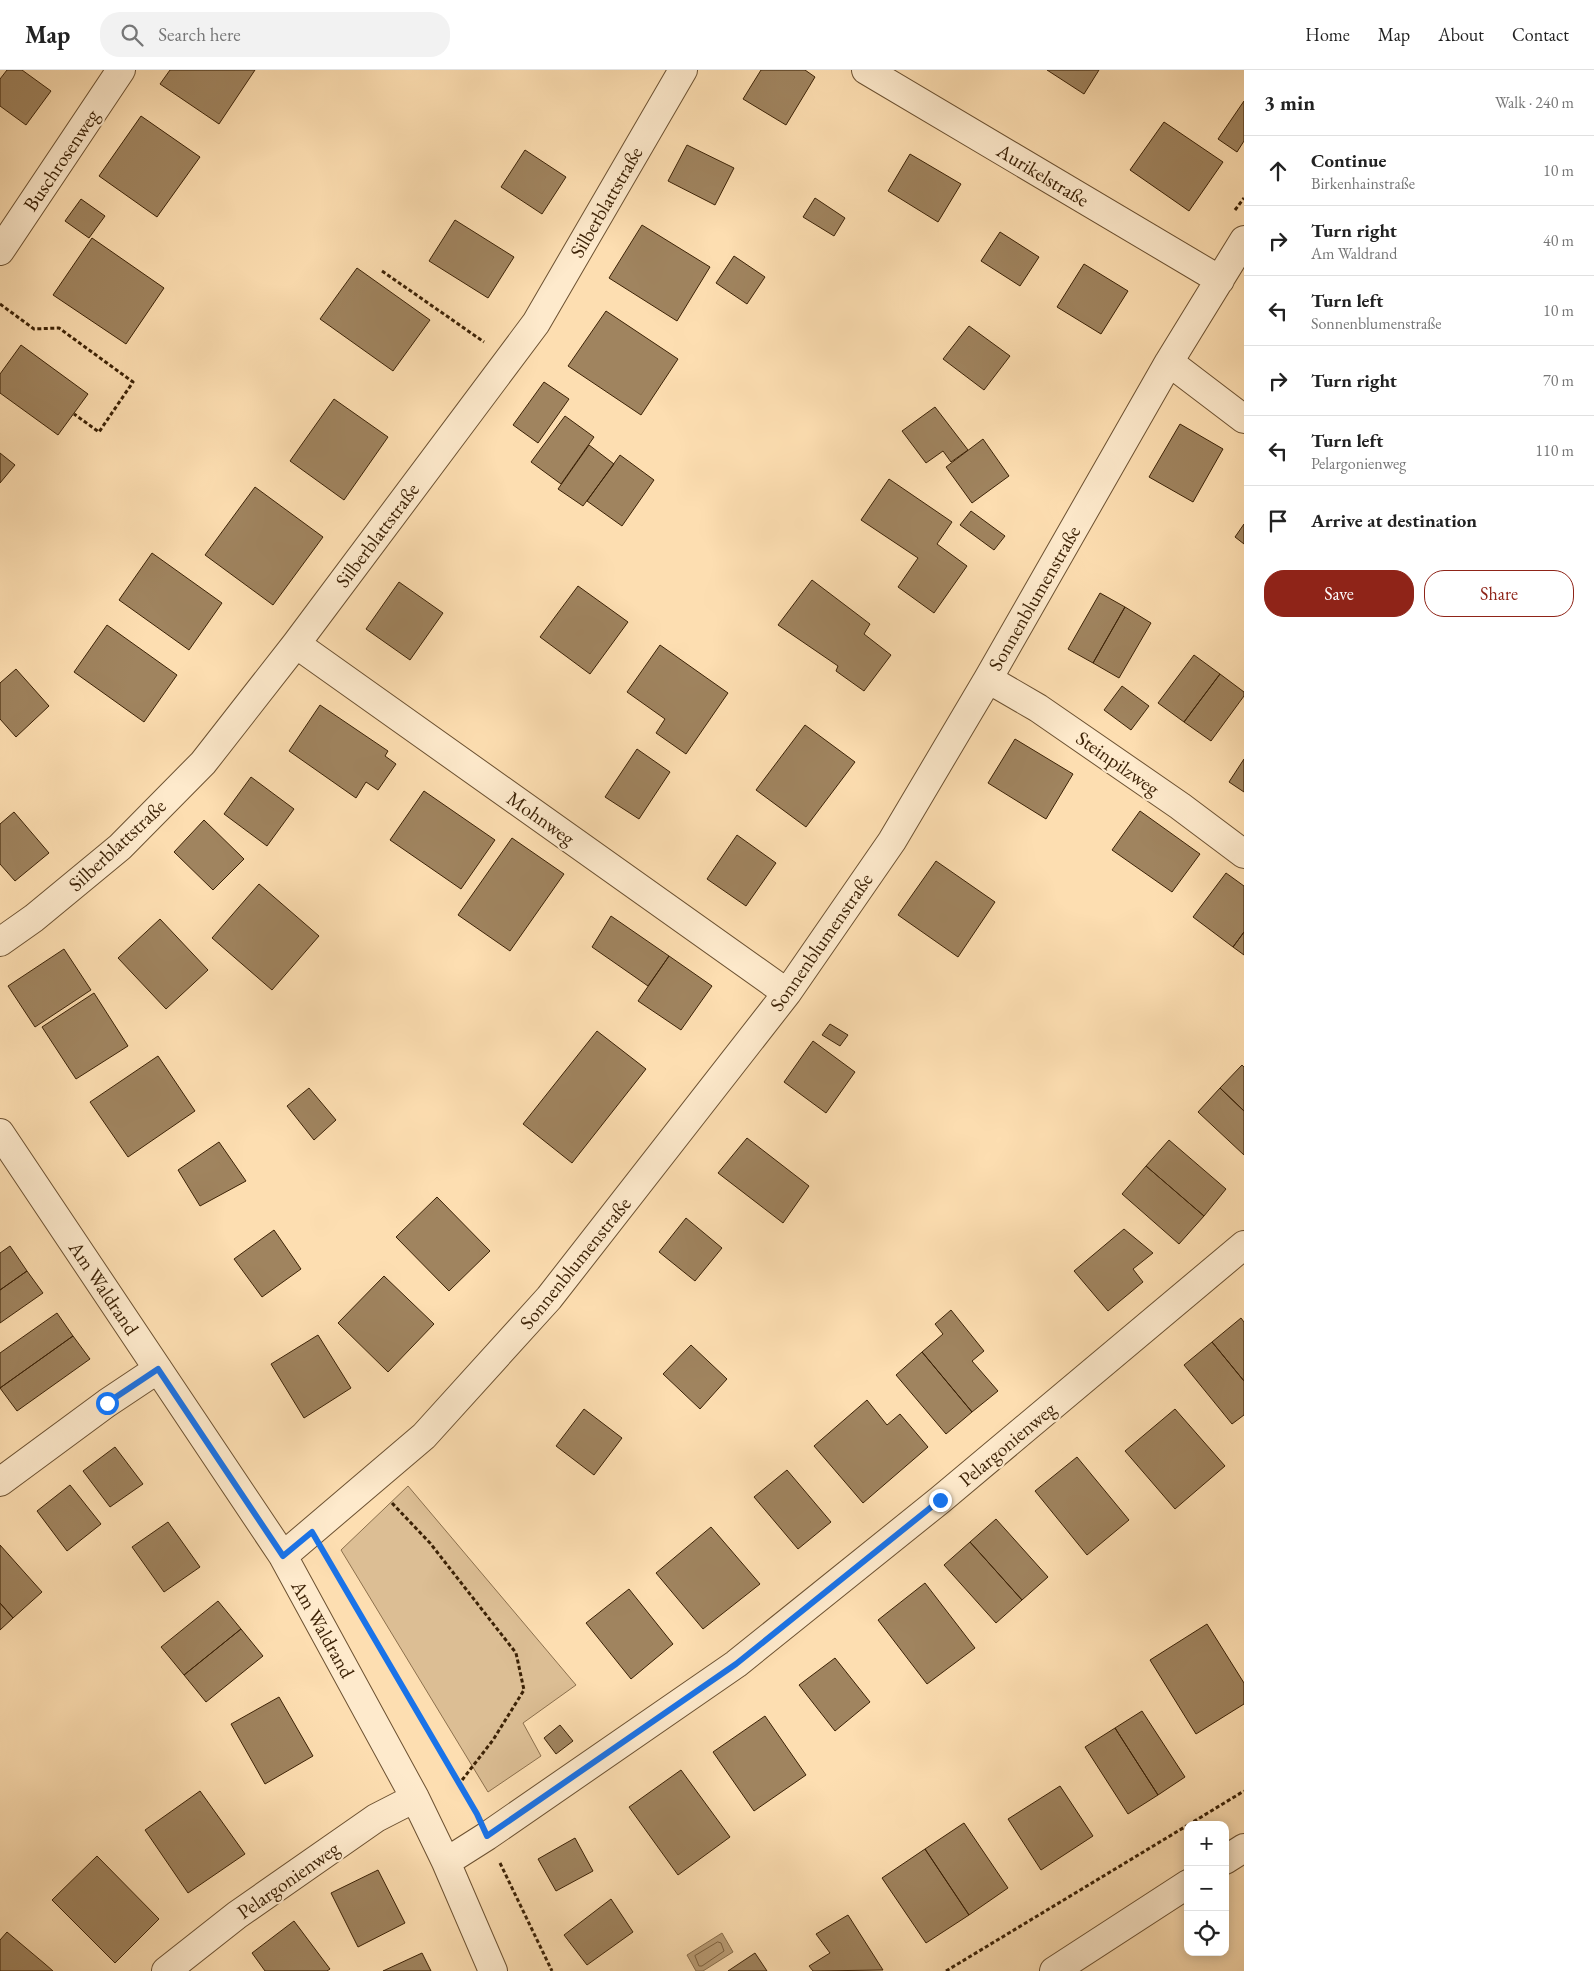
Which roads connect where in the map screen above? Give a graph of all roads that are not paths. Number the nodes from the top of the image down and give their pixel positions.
1 (121, 70) edge
2 (683, 70) edge
3 (866, 70) edge
4 (1244, 240) edge
5 (0, 251) edge
6 (1220, 280) junction
7 (1169, 362) junction
8 (1244, 419) edge
9 (296, 644) junction
10 (988, 679) junction
11 (1244, 854) edge
12 (0, 942) edge
13 (787, 992) junction
14 (0, 1133) edge
15 (1244, 1244) edge
16 (158, 1369) junction
17 (0, 1482) edge
18 (283, 1556) junction
19 (415, 1798) junction
20 (1244, 1848) edge
21 (1229, 1857) edge
22 (446, 1862) junction
23 (1184, 1887) edge
24 (166, 1971) edge
25 (494, 1971) edge
26 (1054, 1971) edge

1 - 5 street, Buschrosenweg
2 - 9 street, Silberblattstraße
3 - 6 street, Aurikelstraße
4 - 6 street, Sonnenblumenstraße
6 - 7 street, Sonnenblumenstraße
7 - 8 street
7 - 10 street, Sonnenblumenstraße
9 - 12 street, Silberblattstraße
9 - 13 street, Mohnweg
10 - 11 street, Steinpilzweg
10 - 13 street, Sonnenblumenstraße
13 - 18 street, Sonnenblumenstraße
14 - 16 street, Am Waldrand
15 - 22 street, Pelargonienweg
16 - 17 street
16 - 18 street, Am Waldrand
18 - 19 street, Am Waldrand
19 - 22 street, Am Waldrand
19 - 24 street, Pelargonienweg
20 - 21 street
22 - 25 street, Am Waldrand
23 - 26 street

